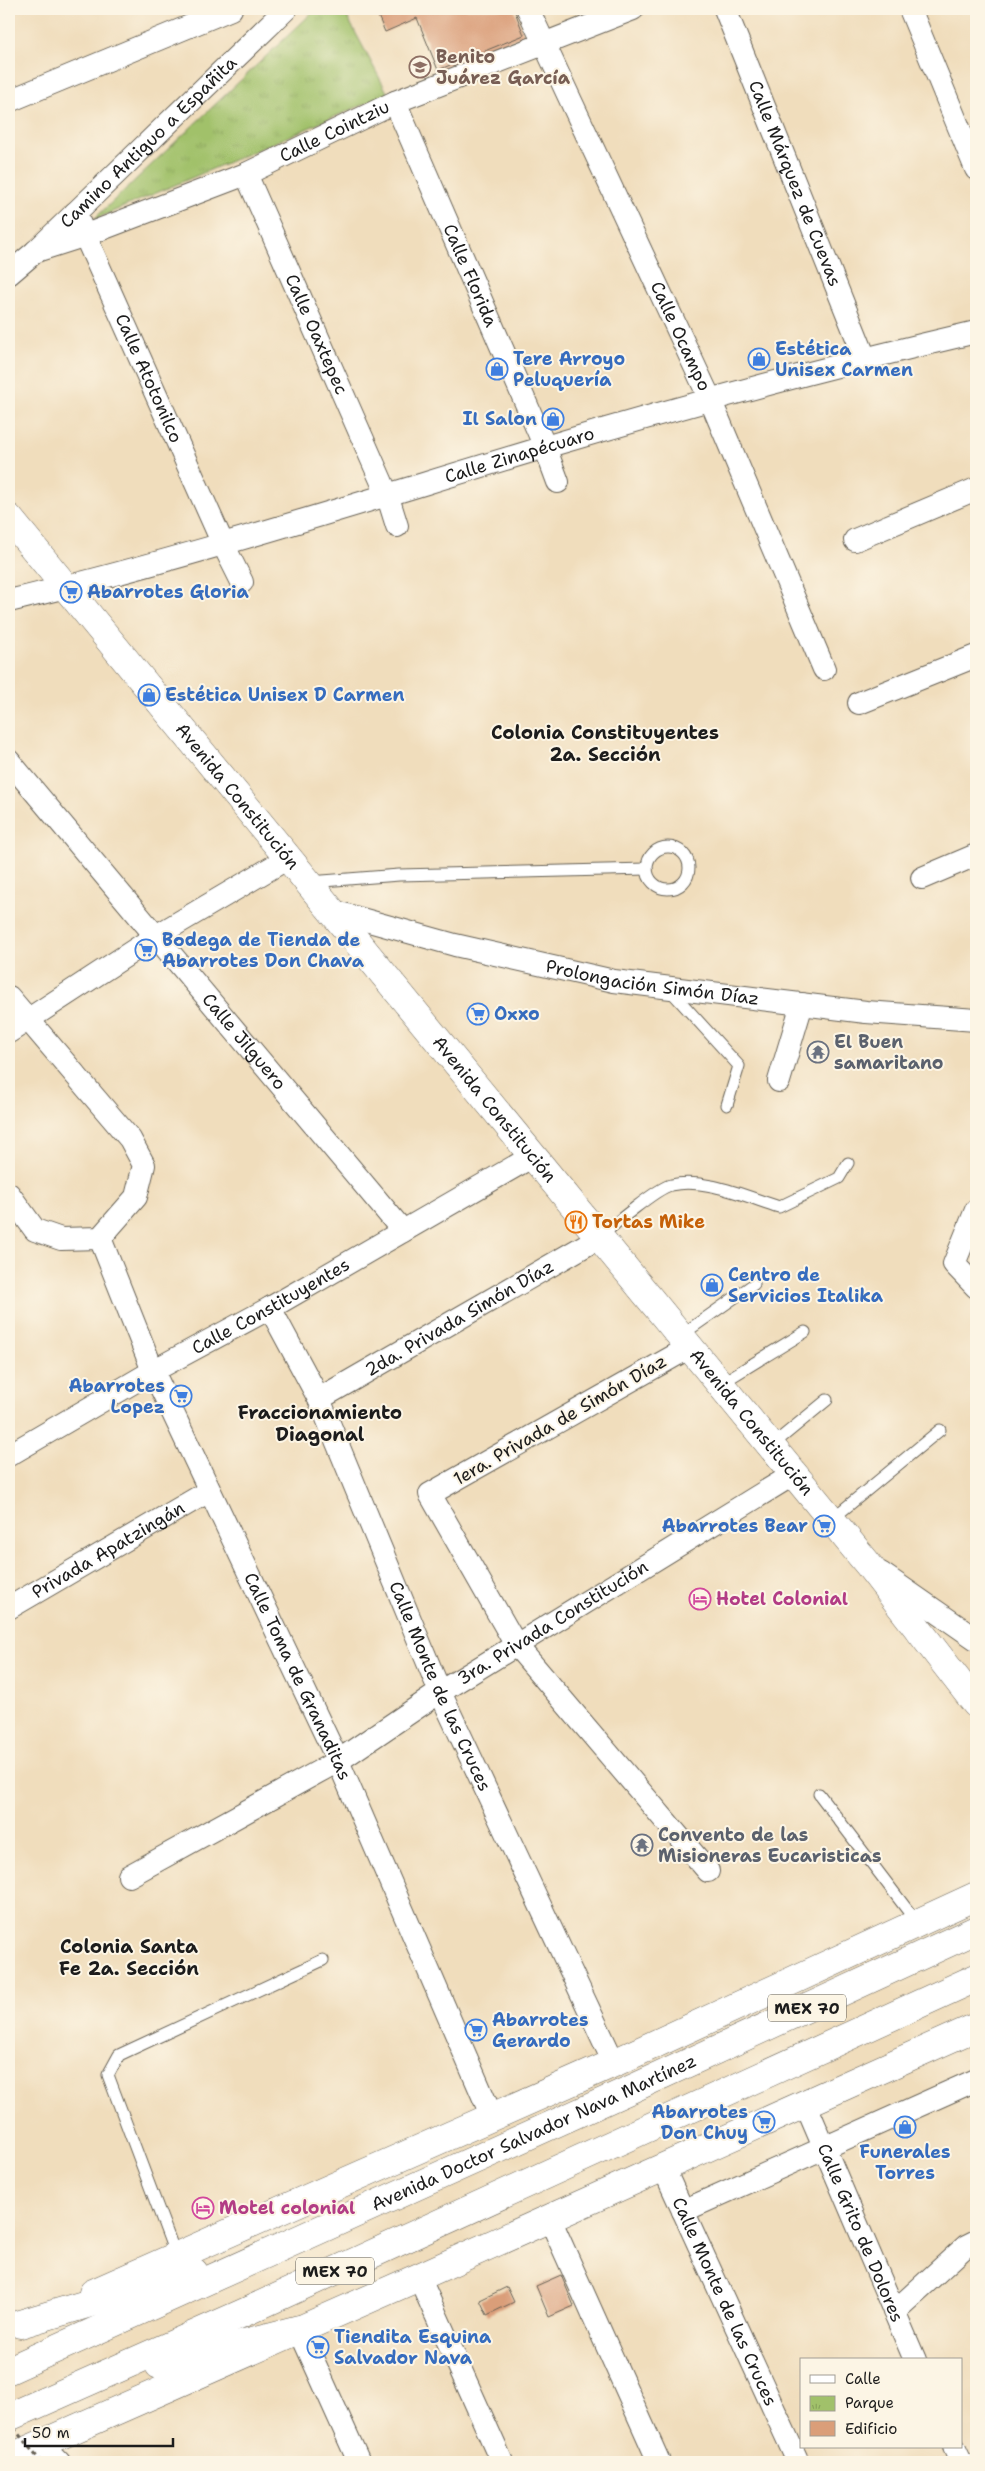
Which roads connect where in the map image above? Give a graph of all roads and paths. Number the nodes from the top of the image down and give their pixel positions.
1 (232, 9) edge
2 (286, 9) edge
3 (528, 9) edge
4 (633, 9) edge
5 (725, 9) edge
6 (910, 9) edge
7 (545, 44) junction
8 (9, 102) edge
9 (395, 102) junction
10 (976, 169) edge
11 (246, 174) junction
12 (75, 213) junction
13 (86, 235) junction
14 (36, 251) junction
15 (9, 274) edge
16 (976, 332) edge
17 (865, 358) junction
18 (710, 399) junction
19 (545, 447) junction
20 (558, 482) dead end
21 (976, 489) edge
22 (387, 494) junction
23 (9, 518) edge
24 (397, 526) dead end
25 (855, 540) dead end
26 (223, 544) junction
27 (242, 582) dead end
28 (67, 587) junction
29 (9, 601) edge
30 (976, 656) edge
31 (824, 669) dead end
32 (859, 702) dead end
33 (9, 761) edge
34 (976, 855) edge
35 (288, 858) junction
36 (647, 869) dead end
37 (922, 878) dead end
38 (308, 882) junction
39 (333, 911) junction
40 (156, 936) junction
41 (670, 990) junction
42 (9, 997) edge
43 (802, 1004) junction
44 (974, 1019) edge
45 (28, 1020) junction
46 (9, 1032) edge
47 (779, 1081) dead end
48 (727, 1104) dead end
49 (533, 1156) junction
50 (848, 1163) dead end
51 (9, 1194) edge
52 (976, 1210) edge
53 (403, 1231) junction
54 (600, 1237) junction
55 (100, 1238) junction
56 (754, 1284) dead end
57 (976, 1287) edge
58 (270, 1308) junction
59 (805, 1332) dead end
60 (685, 1341) junction
61 (153, 1371) junction
62 (720, 1384) junction
63 (319, 1399) junction
64 (827, 1400) dead end
65 (940, 1430) dead end
66 (771, 1446) junction
67 (9, 1455) edge
68 (794, 1474) junction
69 (209, 1492) junction
70 (831, 1520) junction
71 (867, 1564) junction
72 (9, 1608) edge
73 (975, 1636) edge
74 (516, 1645) junction
75 (440, 1692) junction
76 (976, 1704) edge
77 (338, 1762) junction
78 (819, 1794) dead end
79 (708, 1872) dead end
80 (129, 1876) dead end
81 (976, 1896) edge
82 (918, 1924) junction
83 (976, 1930) edge
84 (323, 1960) dead end
85 (976, 1978) edge
86 (976, 2026) edge
87 (614, 2063) junction
88 (976, 2080) edge
89 (806, 2105) junction
90 (492, 2117) junction
91 (826, 2149) junction
92 (663, 2167) junction
93 (683, 2211) junction
94 (550, 2219) junction
95 (305, 2238) junction
96 (976, 2241) edge
97 (176, 2256) junction
98 (419, 2277) junction
99 (894, 2312) junction
100 (15, 2327) edge
101 (299, 2330) junction
102 (914, 2358) edge
103 (9, 2370) edge
104 (85, 2383) junction
105 (9, 2417) edge
106 (9, 2422) edge
107 (954, 2448) edge
108 (48, 2456) edge
109 (9, 2458) edge
110 (359, 2462) edge
111 (502, 2462) edge
112 (659, 2462) edge
113 (798, 2462) edge
114 (961, 2462) edge

1 - 8 street
2 - 12 street, Camino Antiguo a Españita
3 - 7 street, Calle Ocampo
4 - 7 street, Calle Cointziu
5 - 17 street, Calle Márquez de Cuevas
6 - 10 street
7 - 9 street, Calle Cointziu
7 - 18 street, Calle Ocampo
9 - 11 street, Calle Cointziu
9 - 19 street, Calle Florida
11 - 13 street, Calle Cointziu
11 - 22 street, Calle Oaxtepec
12 - 13 street, Calle Atotonilco
12 - 14 street, Camino Antiguo a Españita
13 - 14 street, Calle Cointziu
13 - 26 street, Calle Atotonilco
14 - 15 street, Camino Antiguo a Españita
16 - 17 street, Calle Zinapécuaro
17 - 18 street, Calle Zinapécuaro
18 - 19 street, Calle Zinapécuaro
18 - 31 street, Calle Ocampo
19 - 20 street, Calle Florida
19 - 22 street, Calle Zinapécuaro
21 - 25 street
22 - 24 street, Calle Oaxtepec
22 - 26 street, Calle Zinapécuaro
23 - 28 main road, Avenida Constitución
26 - 27 street, Calle Atotonilco
26 - 28 street, Calle Zinapécuaro
28 - 29 street, Calle Zinapécuaro
28 - 35 main road, Avenida Constitución
30 - 32 street
33 - 40 street, Calle Jilguero
34 - 37 street
35 - 38 main road, Avenida Constitución
35 - 40 street
36 - 38 lane
38 - 39 main road, Avenida Constitución
39 - 41 street, Prolongación Simón Díaz
39 - 49 main road, Avenida Constitución
40 - 45 street
40 - 53 street, Calle Jilguero
41 - 43 street, Prolongación Simón Díaz
41 - 48 lane
42 - 45 street
43 - 44 street, Prolongación Simón Díaz
43 - 47 street
45 - 46 street
45 - 55 street
49 - 53 street, Calle Constituyentes
49 - 54 main road, Avenida Constitución
50 - 54 lane
51 - 55 street
52 - 57 street
53 - 58 street, Calle Constituyentes
54 - 60 main road, Avenida Constitución
54 - 63 street, 2da. Privada Simón Díaz
55 - 61 street, Calle Toma de Granaditas
56 - 60 lane
58 - 61 street, Calle Constituyentes
58 - 63 street, Calle Monte de las Cruces
59 - 62 lane
60 - 62 main road, Avenida Constitución
60 - 74 street, 1era. Privada de Simón Díaz
61 - 67 street, Calle Constituyentes
61 - 69 street, Calle Toma de Granaditas
62 - 66 main road, Avenida Constitución
63 - 75 street, Calle Monte de las Cruces
64 - 66 lane
65 - 70 lane
66 - 68 main road, Avenida Constitución
68 - 70 main road, Avenida Constitución
68 - 74 street, 3ra. Privada Constitución
69 - 72 street, Privada Apatzingán
69 - 77 street, Calle Toma de Granaditas
70 - 71 main road, Avenida Constitución
71 - 73 street
71 - 76 main road, Avenida Constitución
74 - 75 street, 3ra. Privada Constitución
74 - 79 street
75 - 77 street, 3ra. Privada Constitución
75 - 87 street, Calle Monte de las Cruces
77 - 80 street, 3ra. Privada Constitución
77 - 90 street, Calle Toma de Granaditas
78 - 82 lane
81 - 82 main road, Avenida Doctor Salvador Nava Martínez
82 - 87 main road, Avenida Doctor Salvador Nava Martínez
83 - 95 main road, Avenida Doctor Salvador Nava Martínez / MEX 70
84 - 97 lane
85 - 104 main road, MEX 70
86 - 89 main road
87 - 90 main road, Avenida Doctor Salvador Nava Martínez
88 - 91 street
89 - 91 street, Calle Grito de Dolores
89 - 92 main road
90 - 97 main road, Avenida Doctor Salvador Nava Martínez
91 - 93 street
91 - 99 street, Calle Grito de Dolores
92 - 93 street, Calle Monte de las Cruces
92 - 94 main road
93 - 113 street, Calle Monte de las Cruces
94 - 98 main road
94 - 112 street
95 - 100 main road
95 - 103 main road, Avenida Doctor Salvador Nava Martínez / MEX 70
96 - 99 street
97 - 100 main road, Avenida Doctor Salvador Nava Martínez
98 - 101 main road
98 - 111 street
99 - 102 street, Calle Grito de Dolores
101 - 104 main road
101 - 108 main road
101 - 110 street
104 - 105 main road, MEX 70
106 - 108 path, bridge
107 - 114 street
108 - 109 main road

